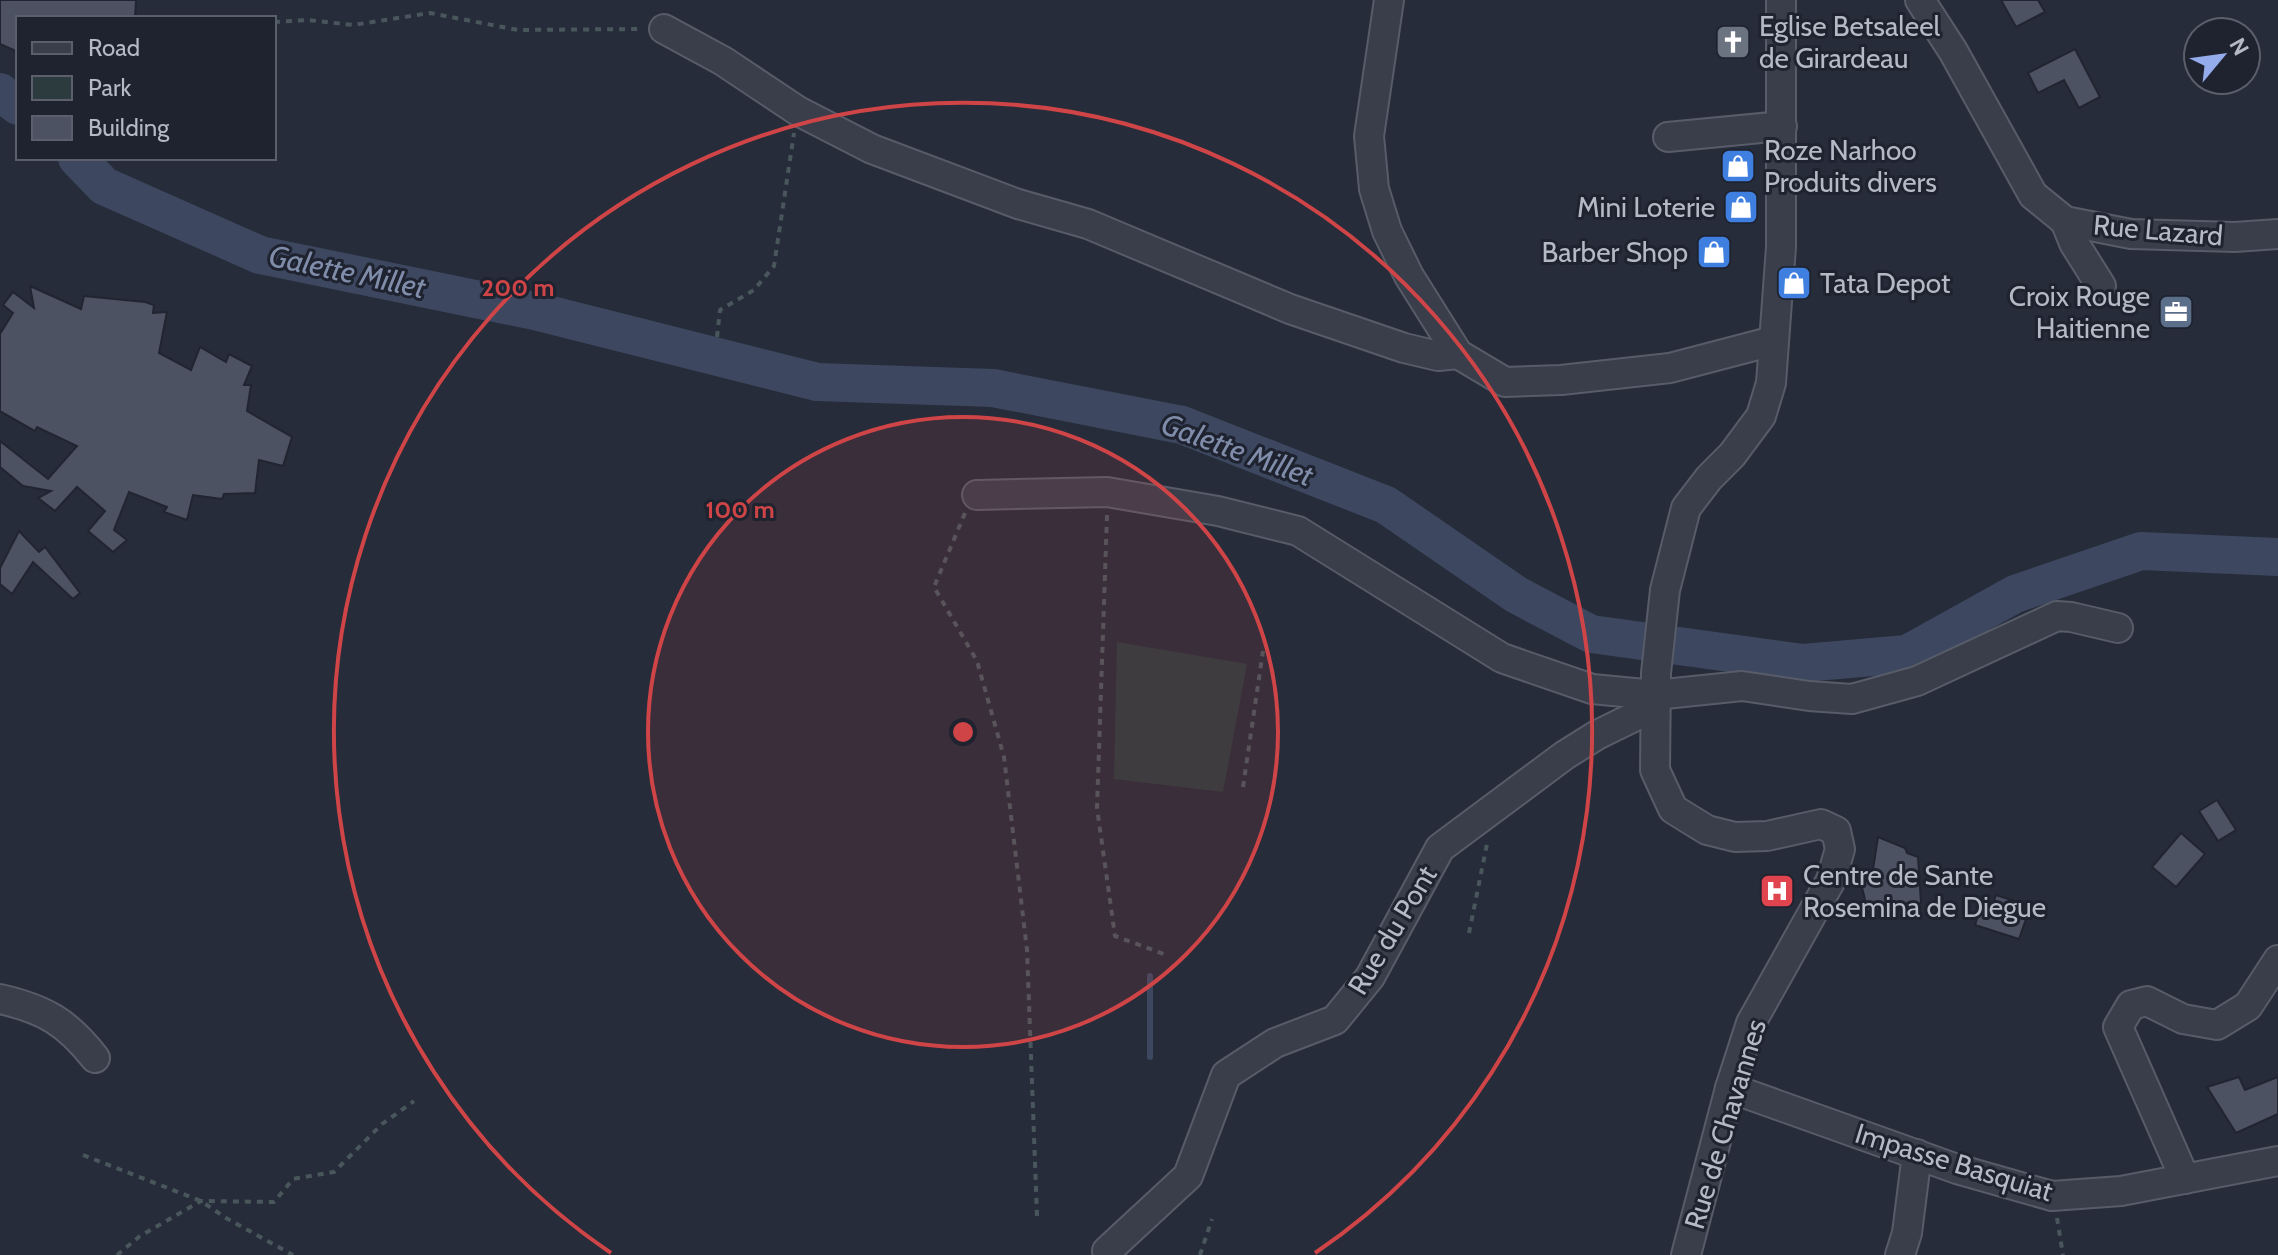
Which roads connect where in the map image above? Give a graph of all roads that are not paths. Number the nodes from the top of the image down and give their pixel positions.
1 (1389, 0) edge
2 (1781, 0) edge
3 (1920, 0) edge
4 (664, 29) road end
5 (1782, 126) junction
6 (1668, 137) dead end
7 (2065, 221) junction
8 (2278, 234) edge
9 (2101, 286) dead end
10 (1773, 341) junction
11 (1458, 354) junction
12 (977, 495) road end
13 (2118, 628) dead end
14 (1655, 692) junction
15 (2278, 960) edge
16 (0, 999) edge
17 (95, 1058) dead end
18 (1730, 1088) junction
19 (1917, 1154) junction
20 (2278, 1161) edge
21 (2185, 1179) junction
22 (1107, 1251) dead end
23 (1686, 1255) edge
24 (1900, 1255) edge

1 - 11 street
2 - 5 street, Rue de Chavannes
3 - 7 street, Rue Lazard
4 - 11 street
5 - 6 street
5 - 10 street, Rue de Chavannes
7 - 8 street, Rue Lazard
7 - 9 street
10 - 11 street
10 - 14 street, Rue de Chavannes
12 - 14 street
13 - 14 street
14 - 18 street, Rue de Chavannes
14 - 22 street, Rue du Pont
15 - 21 street
16 - 17 street
18 - 19 street, Impasse Basquiat
18 - 23 street, Rue de Chavannes
19 - 21 street, Impasse Basquiat
19 - 24 street
20 - 21 street, Impasse Basquiat

